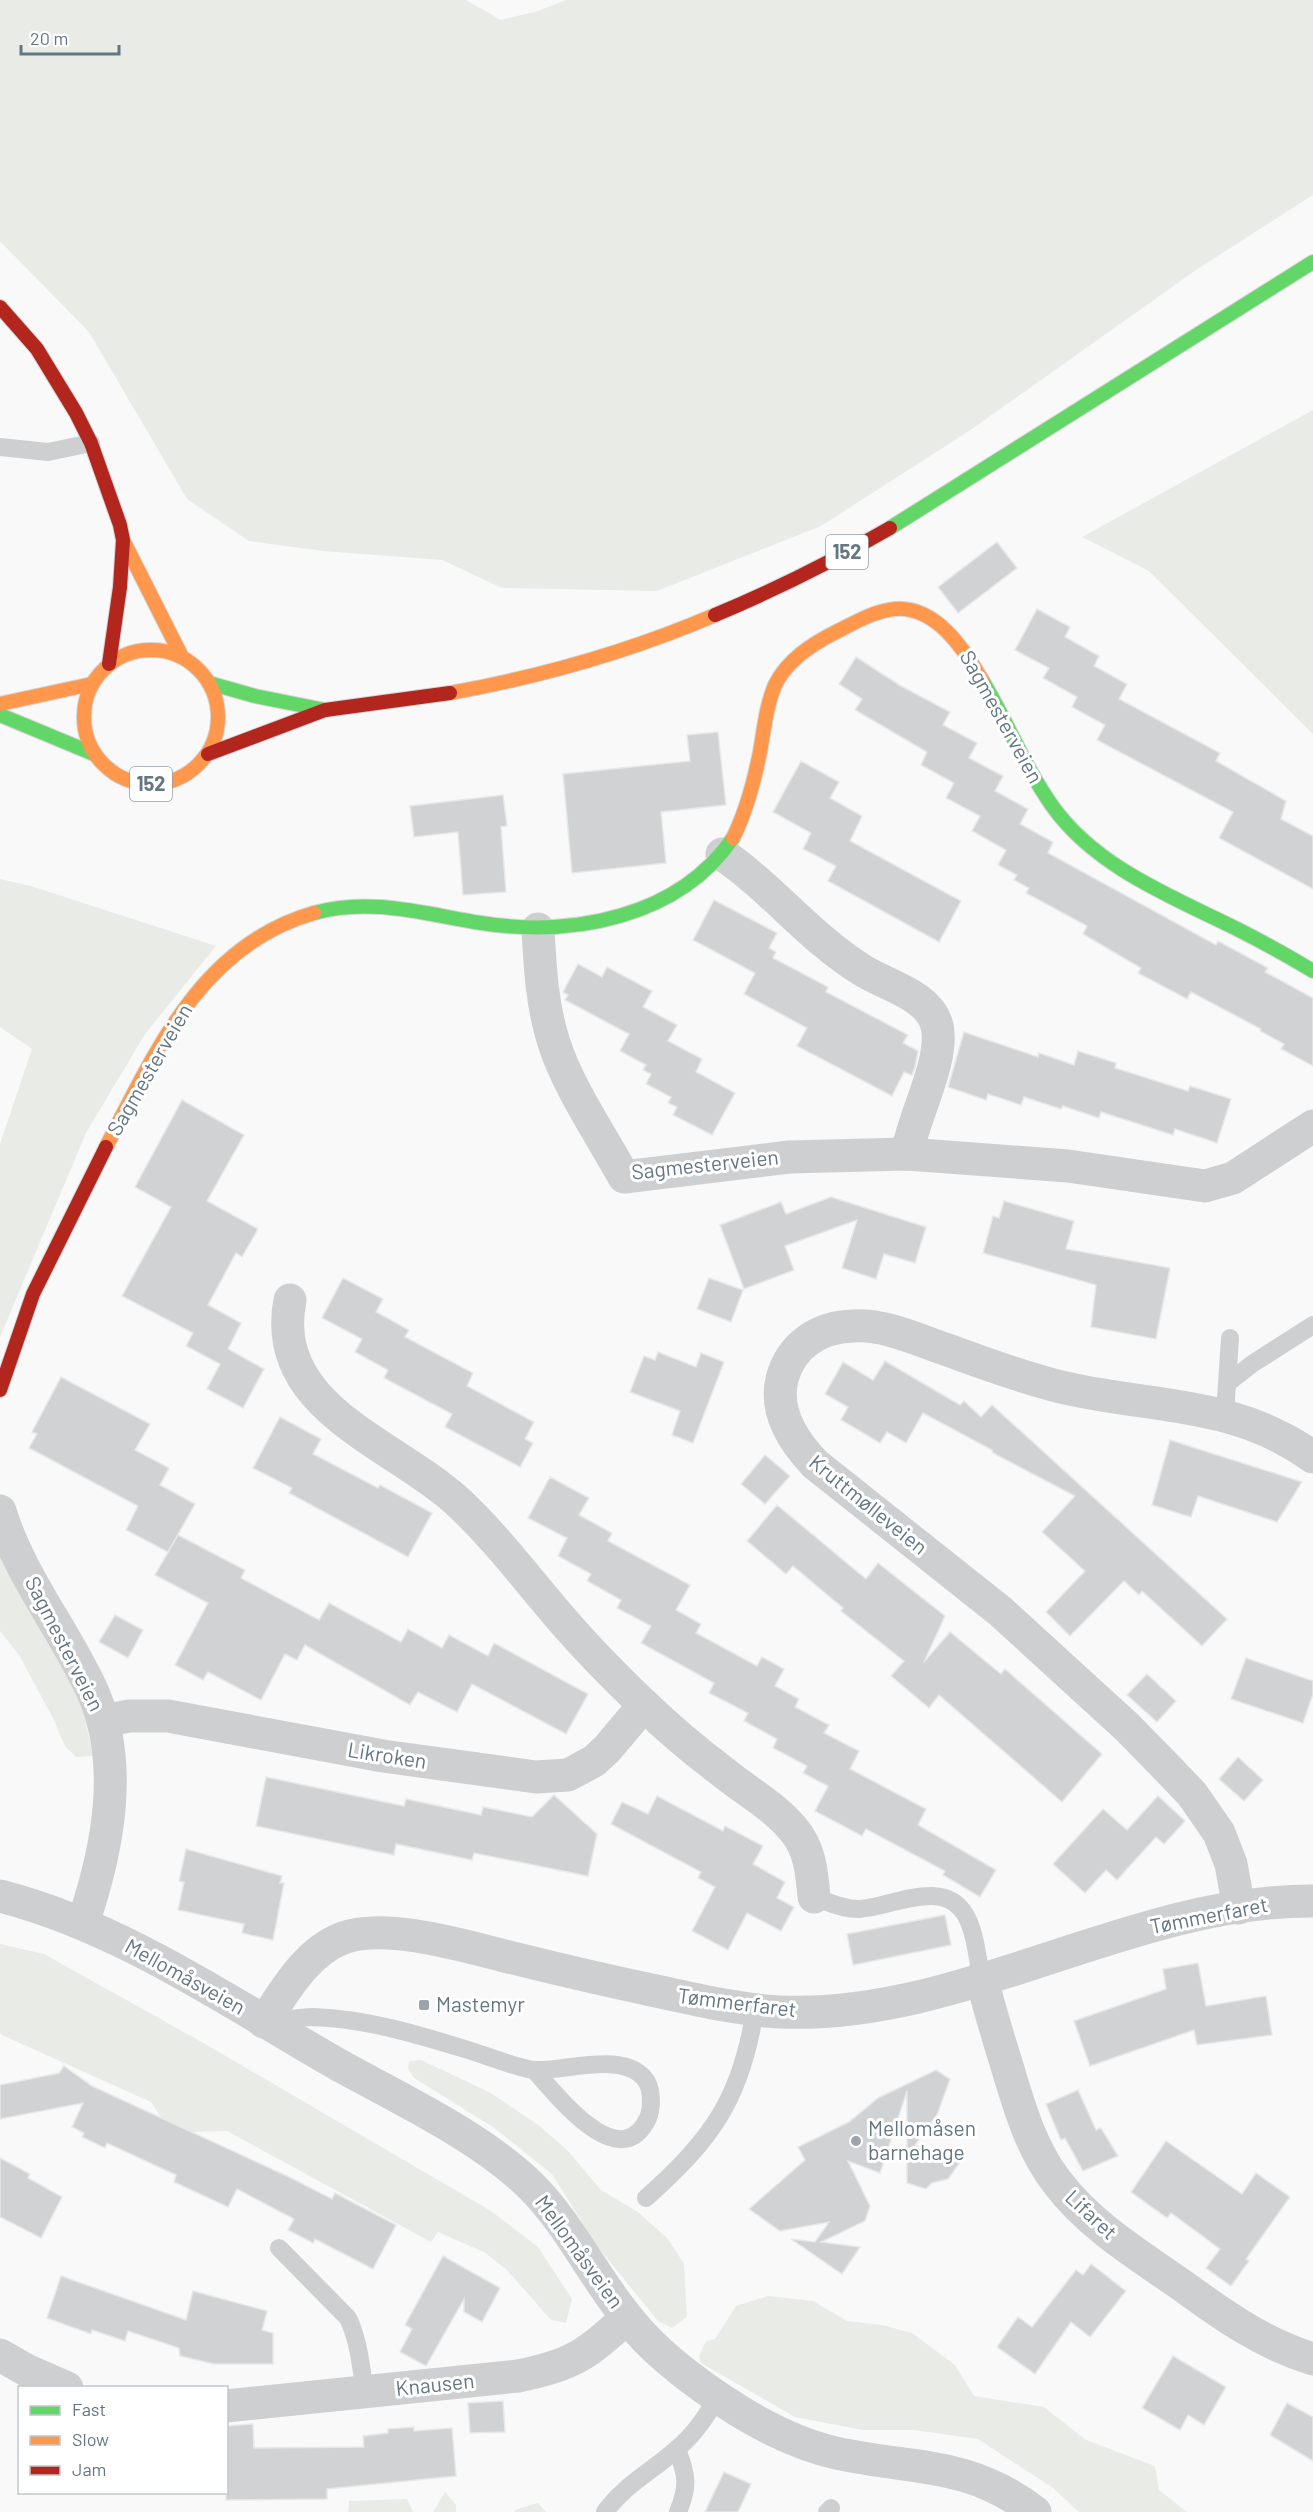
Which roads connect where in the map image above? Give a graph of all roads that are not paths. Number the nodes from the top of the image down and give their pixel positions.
1 (1313, 262) edge
2 (0, 307) edge
3 (92, 443) junction
4 (0, 447) edge
5 (123, 540) junction
6 (182, 657) junction
7 (109, 664) junction
8 (209, 683) junction
9 (92, 684) junction
10 (0, 704) edge
11 (325, 710) junction
12 (0, 715) edge
13 (94, 754) junction
14 (208, 754) junction
15 (722, 854) junction
16 (538, 929) junction
17 (1313, 971) edge
18 (1313, 1126) edge
19 (907, 1154) junction
20 (290, 1300) dead end
21 (1313, 1325) edge
22 (1230, 1338) dead end
23 (1229, 1382) junction
24 (0, 1390) edge
25 (1225, 1414) junction
26 (1313, 1457) edge
27 (0, 1511) edge
28 (644, 1705) junction
29 (103, 1721) junction
30 (0, 1896) edge
31 (814, 1897) joint
32 (1313, 1901) edge
33 (1239, 1908) junction
34 (83, 1923) junction
35 (982, 1979) junction
36 (755, 2010) junction
37 (264, 2022) junction
38 (534, 2070) junction
39 (646, 2198) dead end
40 (279, 2248) dead end
41 (627, 2318) junction
42 (0, 2355) edge
43 (1313, 2359) edge
44 (62, 2386) edge
45 (365, 2393) junction
46 (718, 2397) junction
47 (228, 2406) edge
48 (677, 2449) junction
49 (620, 2504) edge
50 (605, 2512) edge
51 (678, 2512) edge
52 (1035, 2512) edge

1 - 11 street, 152
2 - 3 street
3 - 4 lane
3 - 5 street
5 - 6 street
5 - 7 street
6 - 7 street, 152
6 - 8 street, 152
7 - 9 street, 152
8 - 11 street, 152
8 - 14 street, 152
9 - 10 street
9 - 13 street, 152
11 - 14 street, 152
12 - 13 street, 152
13 - 14 street, 152
15 - 16 street, Sagmesterveien
15 - 17 street, Sagmesterveien
15 - 19 street
16 - 19 street, Sagmesterveien
16 - 24 street, Sagmesterveien
18 - 19 street, Sagmesterveien
20 - 28 street
21 - 23 lane
22 - 23 lane
23 - 25 lane
25 - 26 street, Kruttmølleveien
25 - 33 street, Kruttmølleveien
27 - 29 street, Sagmesterveien
28 - 29 street, Likroken
28 - 31 street
29 - 34 street, Sagmesterveien
30 - 34 street, Mellomåsveien
31 - 35 lane
32 - 33 street, Tømmerfaret
33 - 35 street, Tømmerfaret
34 - 37 street, Mellomåsveien
35 - 36 street, Tømmerfaret
35 - 43 street, Lifaret
36 - 37 street, Tømmerfaret
36 - 39 lane
37 - 38 lane
37 - 41 street, Mellomåsveien
38 - 38 lane
40 - 45 lane
41 - 45 street, Knausen
41 - 46 street, Mellomåsveien
42 - 44 street
45 - 47 street, Knausen
46 - 48 lane
46 - 52 street, Mellomåsveien
48 - 49 lane
48 - 51 lane
49 - 50 lane

